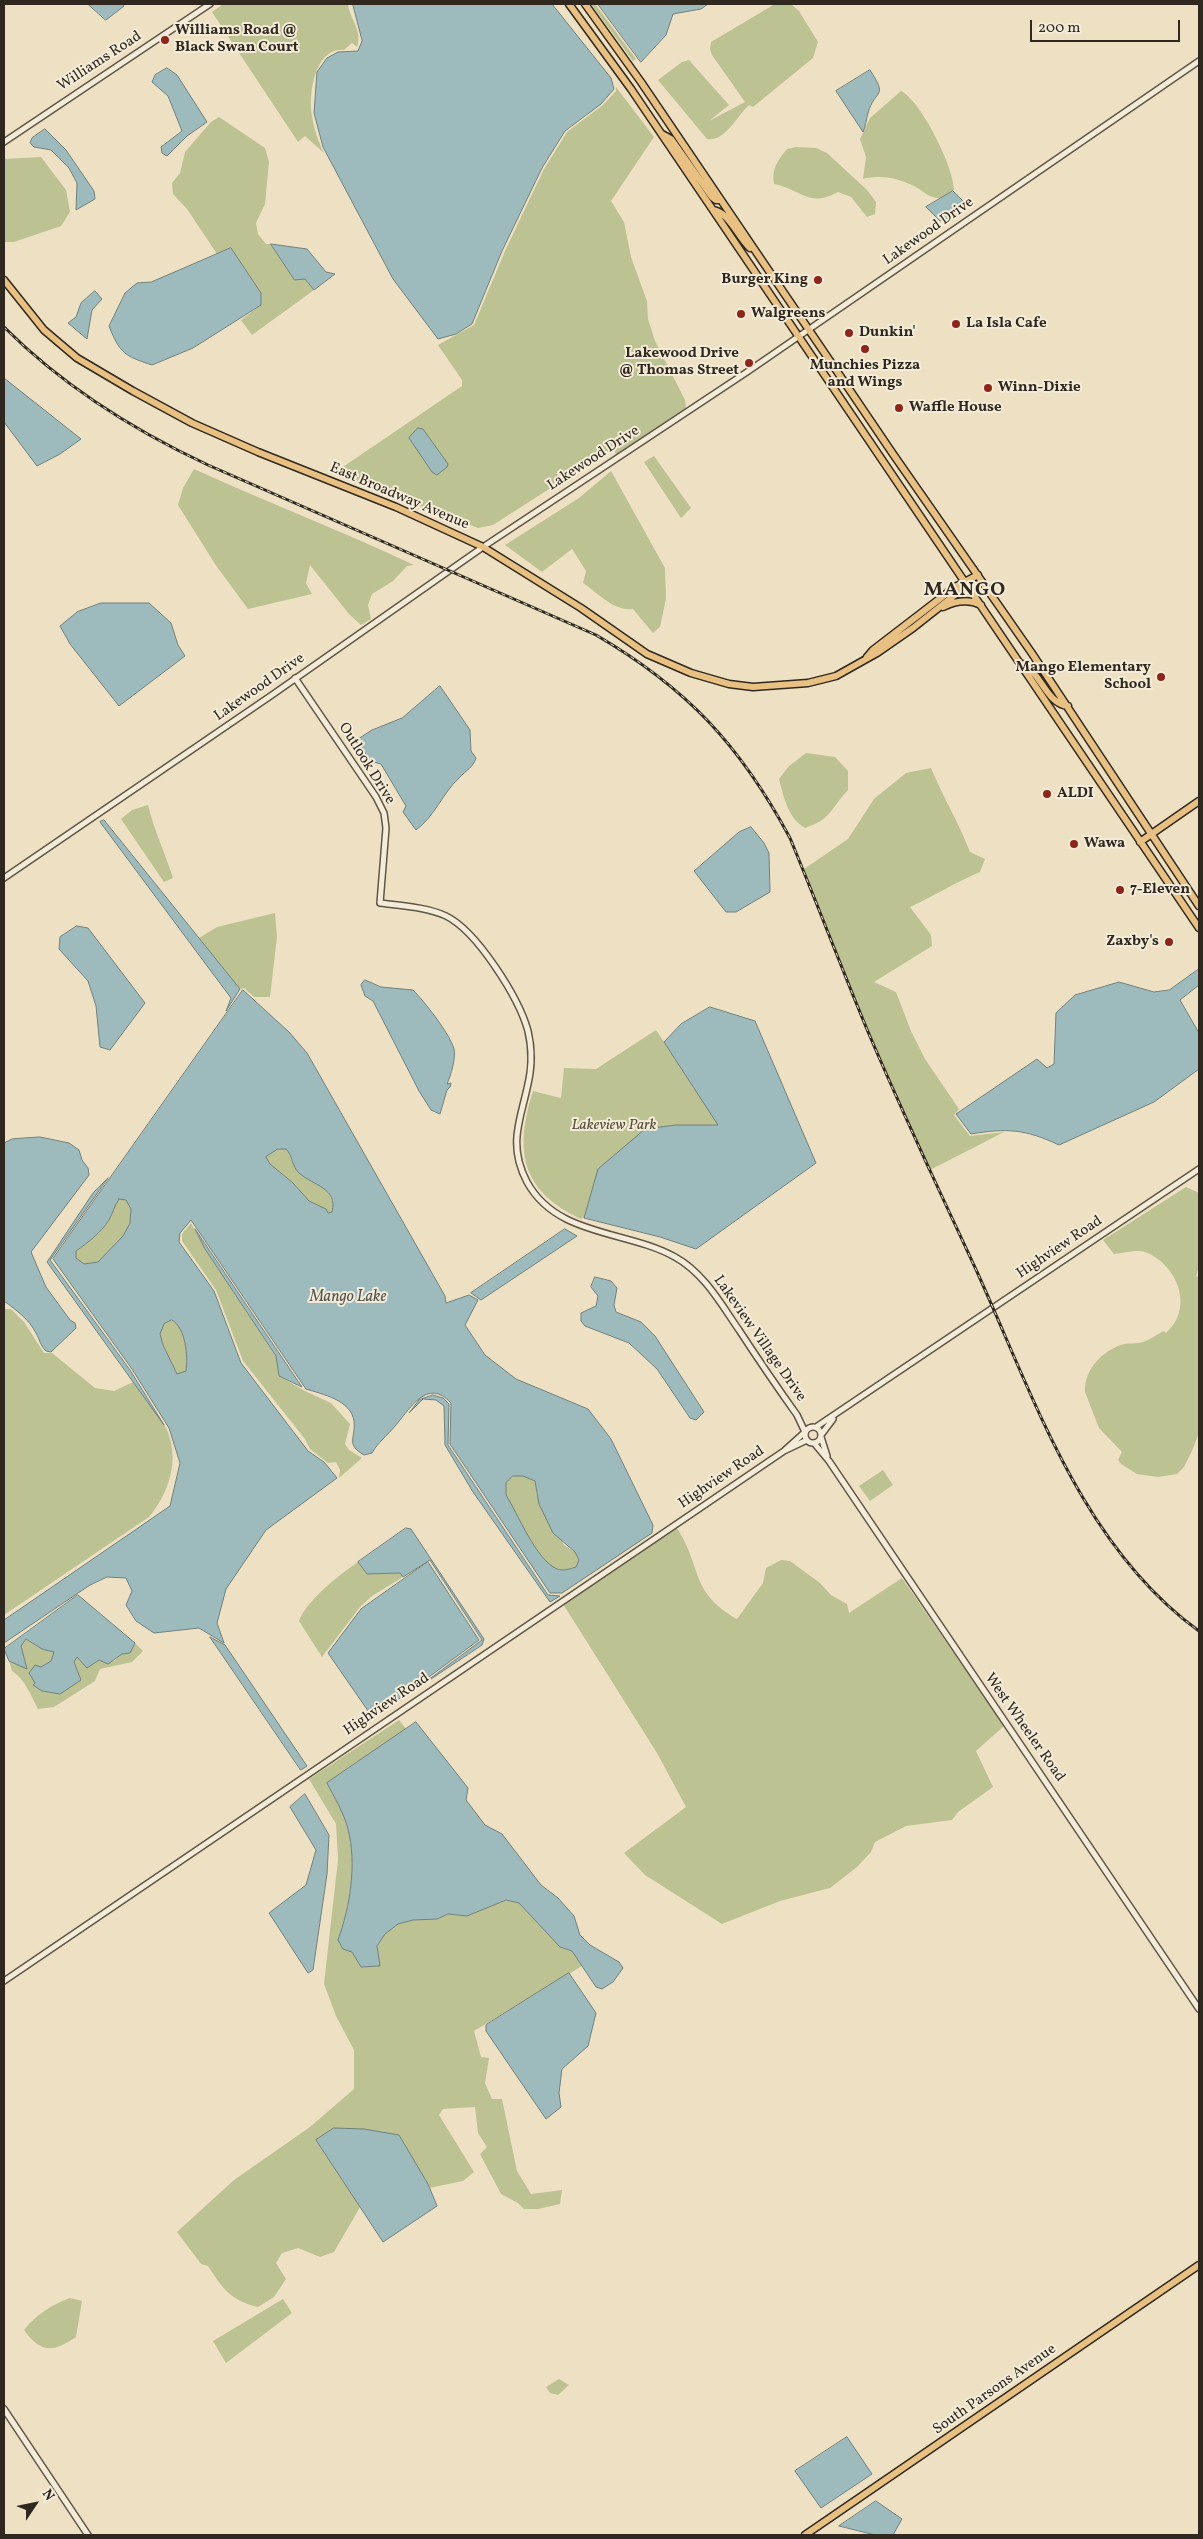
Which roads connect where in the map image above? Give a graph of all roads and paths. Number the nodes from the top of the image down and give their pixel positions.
1 (210, 4) edge
2 (569, 4) edge
3 (584, 4) edge
4 (1199, 61) edge
5 (661, 134) junction
6 (4, 142) edge
7 (721, 200) junction
8 (713, 210) junction
9 (756, 254) junction
10 (4, 280) edge
11 (809, 330) junction
12 (798, 337) junction
13 (483, 547) junction
14 (978, 575) junction
15 (967, 582) junction
16 (982, 605) junction
17 (935, 611) junction
18 (867, 657) junction
19 (1021, 662) junction
20 (295, 678) junction
21 (1068, 706) junction
22 (1199, 801) edge
23 (1152, 834) junction
24 (1140, 842) junction
25 (4, 878) edge
26 (380, 903) joint
27 (1199, 906) edge
28 (1199, 928) edge
29 (1199, 1169) edge
30 (797, 1415) junction
31 (835, 1416) junction
32 (815, 1427) junction
33 (805, 1432) junction
34 (821, 1436) junction
35 (807, 1440) junction
36 (814, 1443) junction
37 (784, 1451) junction
38 (828, 1461) junction
39 (4, 1981) edge
40 (1199, 2009) edge
41 (1199, 2265) edge
42 (4, 2408) edge
43 (88, 2535) edge
44 (805, 2535) edge

1 - 6 street, Williams Road
2 - 5 main road
3 - 7 main road
4 - 11 street, Lakewood Drive
5 - 7 main road
5 - 8 main road
7 - 9 main road
8 - 9 main road
8 - 12 main road
9 - 11 main road
10 - 13 main road, East Broadway Avenue
11 - 12 street, Lakewood Drive
11 - 14 main road
12 - 13 street, Lakewood Drive
12 - 15 main road
13 - 18 main road, East Broadway Avenue
13 - 20 street, Lakewood Drive
14 - 15 main road
14 - 21 main road
15 - 16 main road
15 - 17 main road
15 - 18 main road
16 - 17 main road
16 - 19 main road
17 - 18 main road
19 - 21 main road
19 - 24 main road
20 - 25 street, Lakewood Drive
20 - 26 street, Outlook Drive
21 - 23 main road
22 - 23 main road
23 - 24 main road
23 - 27 main road
24 - 28 main road
26 - 30 street, Lakeview Village Drive
29 - 31 street, Highview Road
30 - 32 street, Lakeview Village Drive
30 - 33 street, Lakeview Village Drive
31 - 32 street, Highview Road
31 - 34 street, Highview Road
32 - 33 street, Highview Road
32 - 34 street, West Wheeler Road
33 - 35 street, Lakeview Village Drive
33 - 37 street, Highview Road
34 - 36 street, Highview Road
34 - 38 street, West Wheeler Road
35 - 36 street
35 - 37 street, Highview Road
36 - 38 street, West Wheeler Road
37 - 39 street, Highview Road
38 - 40 street, West Wheeler Road
41 - 44 main road, South Parsons Avenue
42 - 43 street

